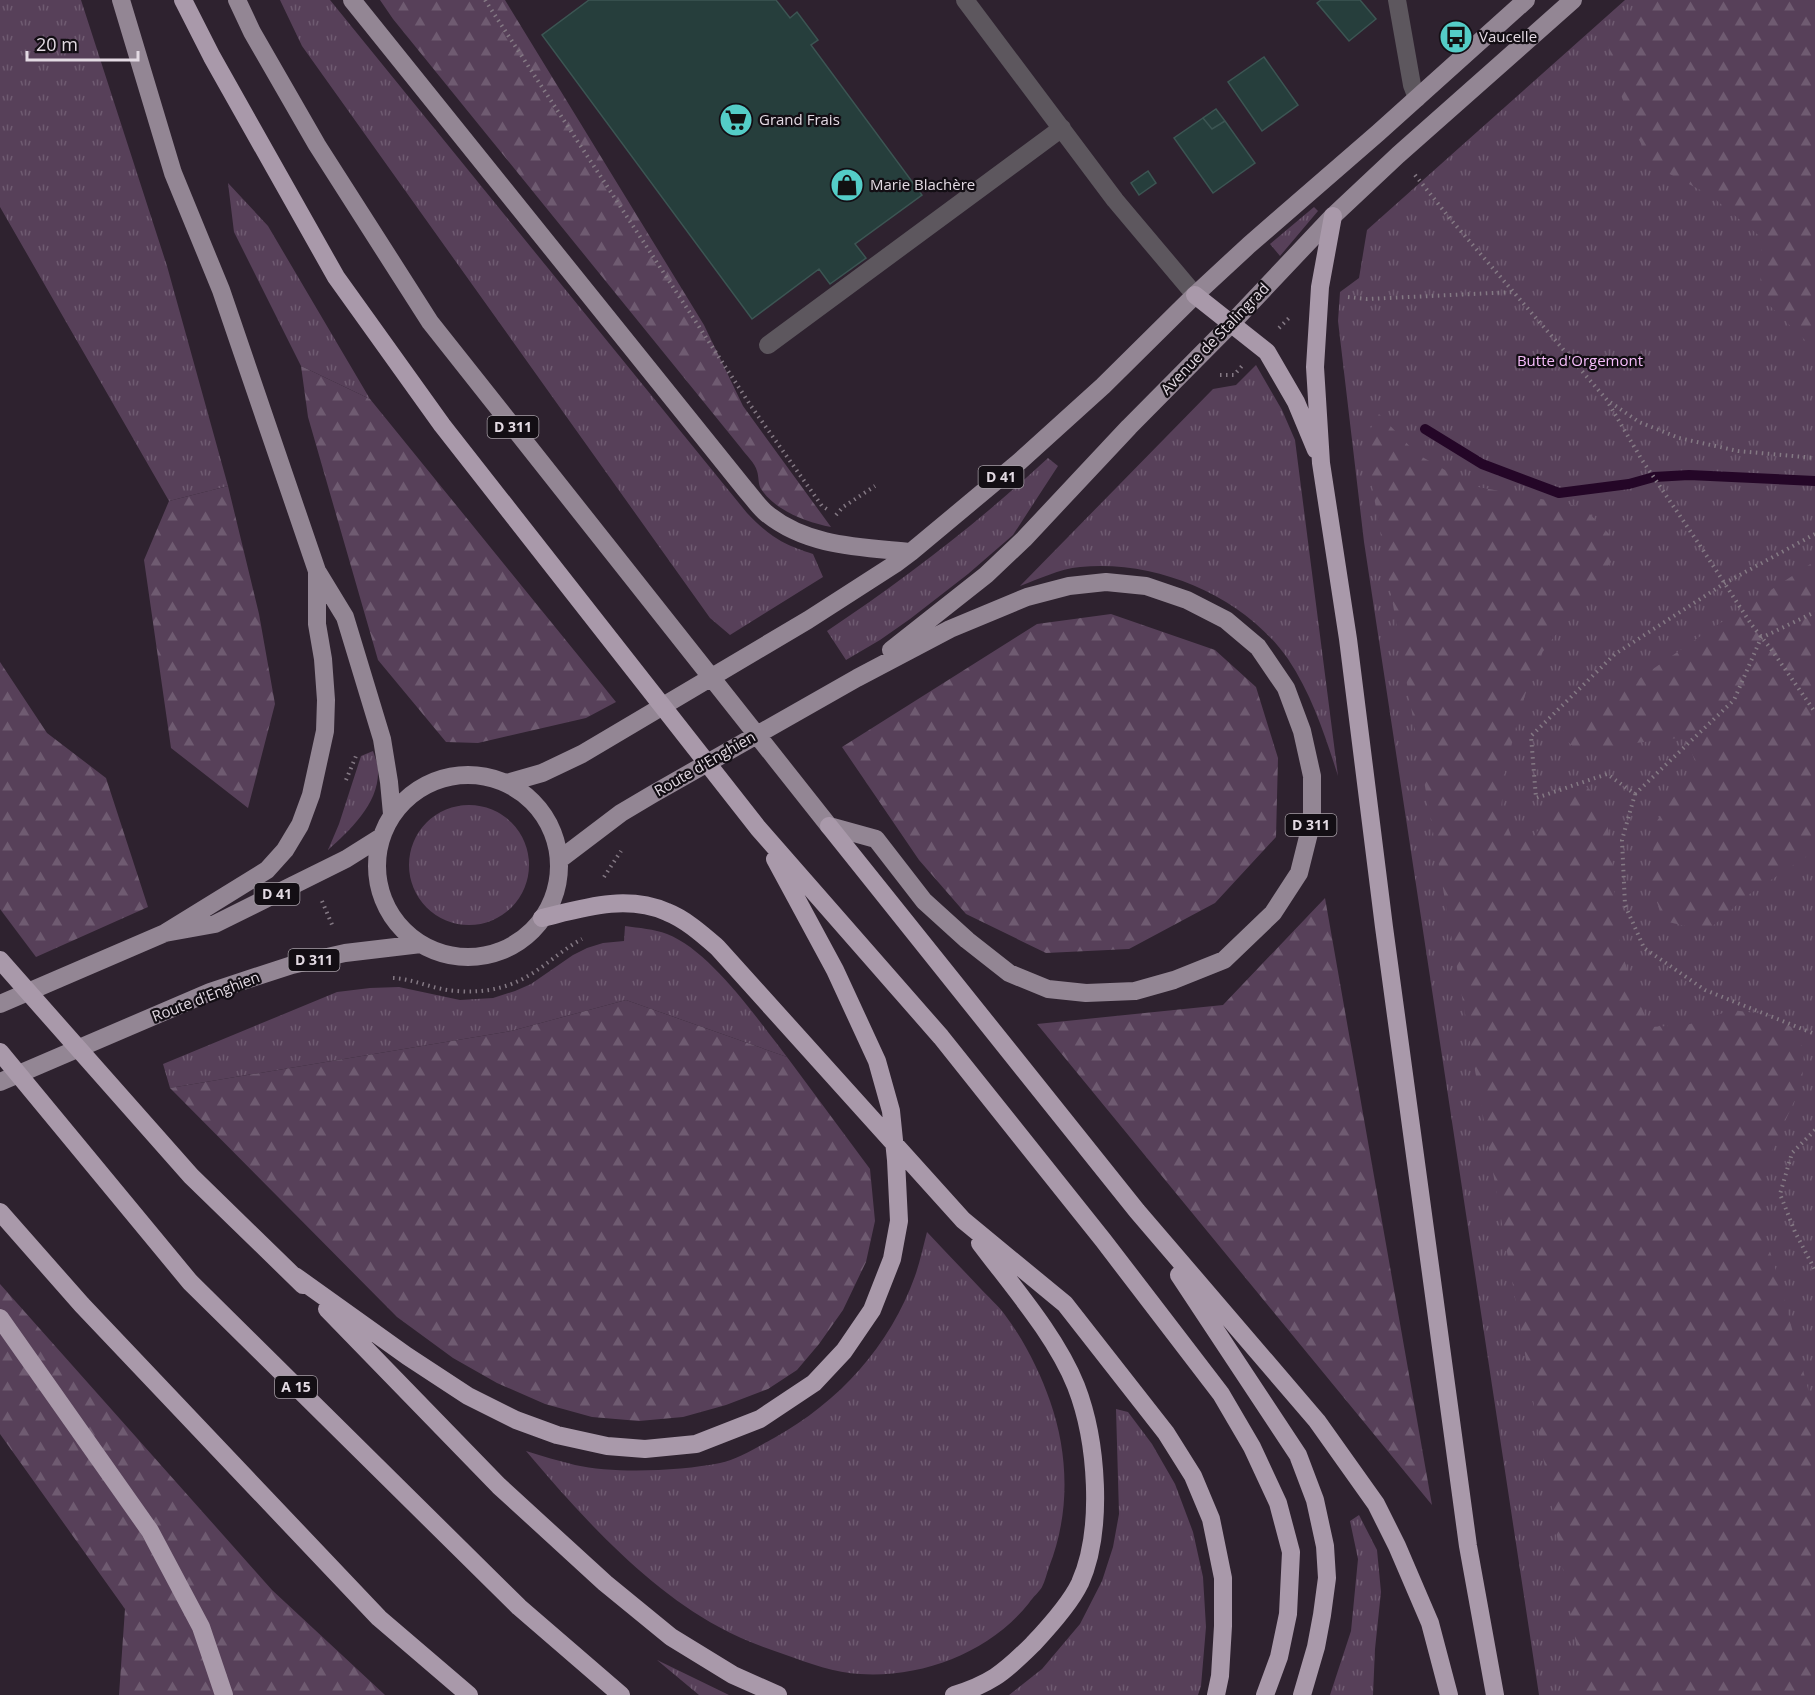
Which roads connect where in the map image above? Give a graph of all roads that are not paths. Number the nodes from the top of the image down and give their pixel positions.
1 (121, 0) edge
2 (183, 0) edge
3 (237, 0) edge
4 (352, 0) edge
5 (965, 0) edge
6 (1526, 0) edge
7 (1573, 0) edge
8 (1398, 1) edge
9 (1417, 98) junction
10 (1062, 128) junction
11 (1333, 216) junction
12 (1195, 295) junction
13 (1231, 324) junction
14 (768, 345) dead end
15 (1321, 463) junction
16 (911, 552) junction
17 (317, 571) junction
18 (857, 678) junction
19 (507, 783) junction
20 (392, 814) junction
21 (829, 826) junction
22 (758, 828) junction
23 (381, 837) junction
24 (559, 860) junction
25 (542, 918) junction
26 (165, 933) junction
27 (421, 944) junction
28 (0, 960) edge
29 (0, 1005) edge
30 (0, 1052) edge
31 (0, 1082) edge
32 (1137, 1211) junction
33 (0, 1212) edge
34 (963, 1220) junction
35 (295, 1276) junction
36 (0, 1318) edge
37 (224, 1695) edge
38 (469, 1695) edge
39 (621, 1695) edge
40 (778, 1695) edge
41 (954, 1695) edge
42 (1216, 1695) edge
43 (1265, 1695) edge
44 (1302, 1695) edge
45 (1449, 1695) edge
46 (1495, 1695) edge

1 - 17 main road
2 - 22 highway
3 - 21 main road, D 311
4 - 16 main road
5 - 10 lane
6 - 9 main road, D 41
7 - 11 main road, Avenue de Stalingrad
8 - 9 lane
9 - 12 main road, D 41
10 - 12 lane
10 - 14 lane
11 - 13 main road, Avenue de Stalingrad
11 - 15 highway
12 - 13 highway
12 - 16 main road, D 41
13 - 15 highway
13 - 18 main road, Avenue de Stalingrad
15 - 46 highway
16 - 19 main road, D 41
17 - 20 main road
17 - 26 main road
18 - 21 main road, D 311
18 - 24 main road, Route d'Enghien
19 - 20 main road
19 - 24 main road
20 - 23 main road
21 - 32 highway
22 - 35 highway
22 - 43 highway
23 - 26 main road, D 41
23 - 27 main road
24 - 25 main road
25 - 27 main road
25 - 34 highway
26 - 29 main road
27 - 31 main road, Route d'Enghien / D 311
28 - 35 highway
30 - 39 highway, A 15
32 - 44 highway
32 - 45 highway
33 - 38 highway
34 - 41 highway
34 - 42 highway
35 - 40 highway
36 - 37 highway

